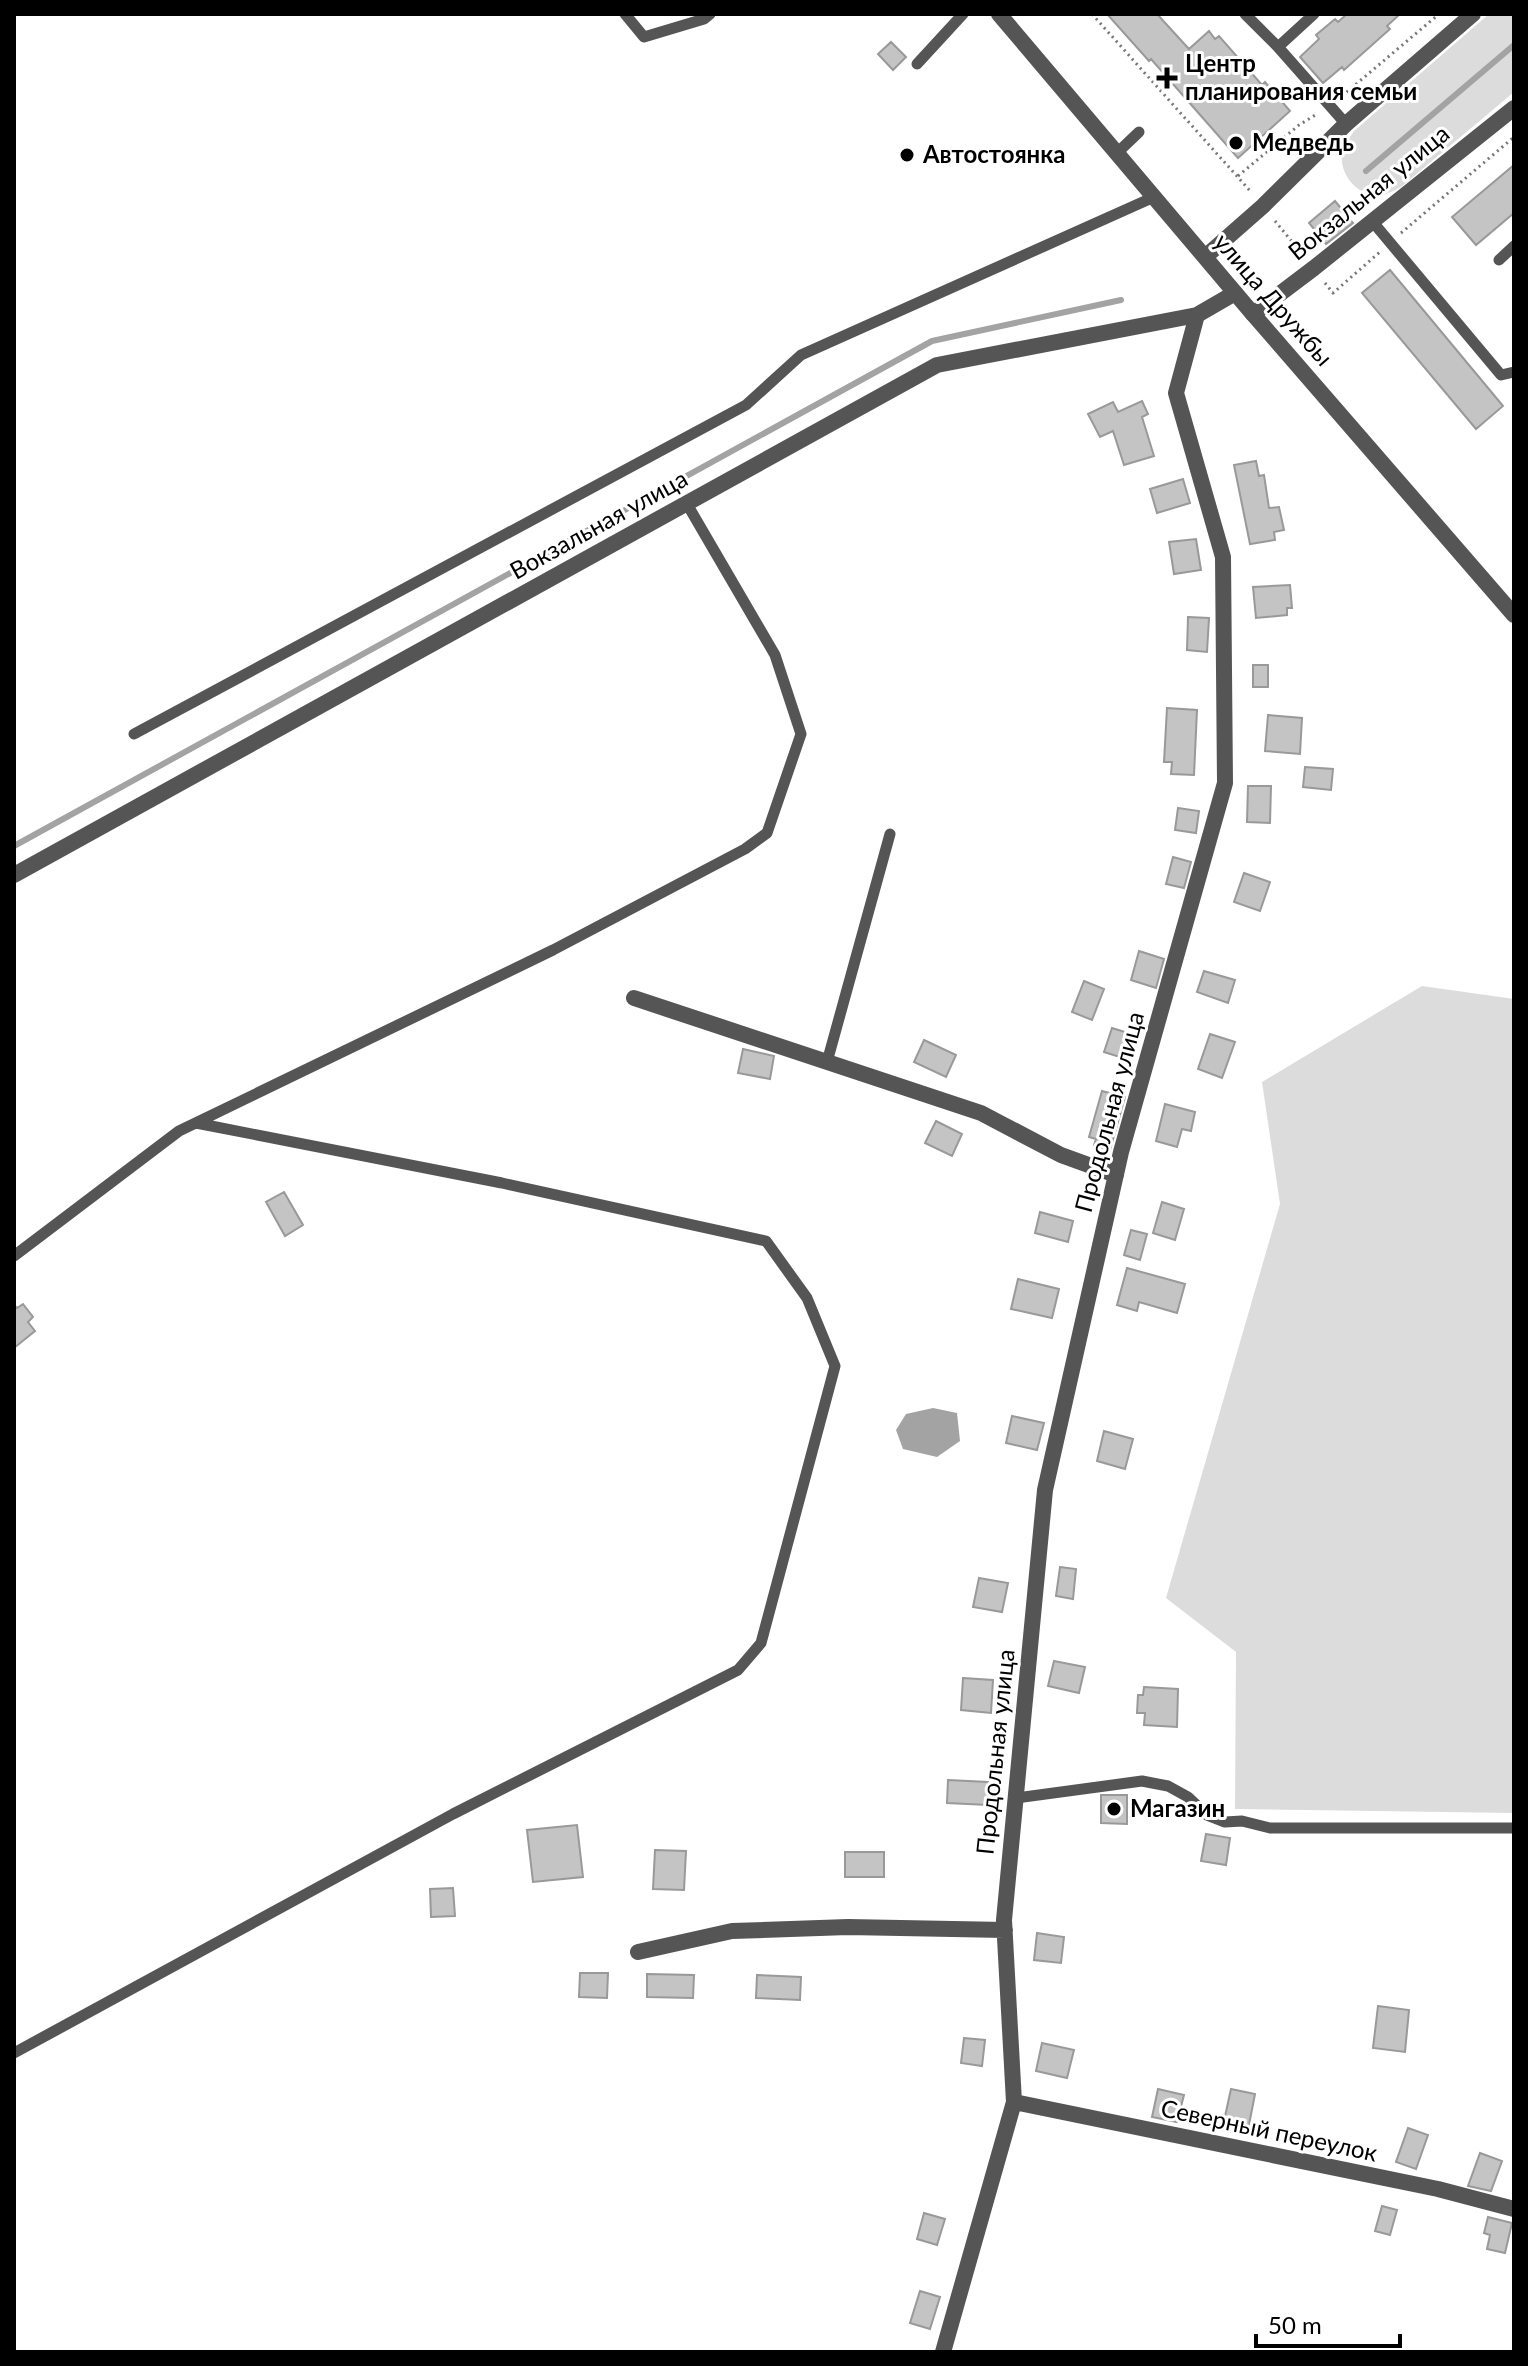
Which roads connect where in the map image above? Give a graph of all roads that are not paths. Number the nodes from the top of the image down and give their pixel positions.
1 (625, 14) edge
2 (710, 14) edge
3 (963, 14) edge
4 (999, 14) edge
5 (1245, 14) edge
6 (1314, 14) edge
7 (1473, 14) edge
8 (1278, 47) junction
9 (917, 64) dead end
10 (1514, 108) edge
11 (1346, 124) junction
12 (1139, 132) dead end
13 (1117, 153) junction
14 (1154, 197) junction
15 (1372, 221) junction
16 (1514, 246) edge
17 (1205, 257) junction
18 (1499, 260) dead end
19 (1235, 293) junction
20 (1253, 314) junction
21 (1197, 315) junction
22 (1514, 372) edge
23 (687, 504) junction
24 (1514, 615) edge
25 (134, 734) dead end
26 (890, 834) dead end
27 (14, 875) edge
28 (634, 998) dead end
29 (827, 1062) junction
30 (196, 1123) junction
31 (1116, 1175) junction
32 (14, 1256) edge
33 (1016, 1798) junction
34 (1514, 1828) edge
35 (1005, 1930) junction
36 (638, 1952) dead end
37 (14, 2053) edge
38 (1014, 2102) junction
39 (1514, 2209) edge
40 (943, 2352) edge

1 - 2 lane
3 - 9 lane
4 - 13 street, улица Дружбы
5 - 8 lane
6 - 8 lane
7 - 11 street
8 - 11 lane
10 - 15 street, Вокзальная улица
11 - 17 street
12 - 13 lane
13 - 14 street, улица Дружбы
14 - 17 street, улица Дружбы
14 - 25 lane
15 - 20 street, Вокзальная улица
15 - 22 lane
16 - 18 lane
17 - 19 street, улица Дружбы
19 - 20 street, улица Дружбы
19 - 21 street, Вокзальная улица
20 - 24 street, улица Дружбы
21 - 23 street, Вокзальная улица
21 - 31 street, Продольная улица
23 - 27 street, Вокзальная улица
23 - 30 lane
26 - 29 lane
28 - 29 street
29 - 31 street
30 - 32 lane
30 - 37 lane
31 - 33 street, Продольная улица
33 - 34 lane
33 - 35 street, Продольная улица
35 - 36 street
35 - 38 street, Продольная улица
38 - 39 street, Северный переулок
38 - 40 street, Продольная улица

